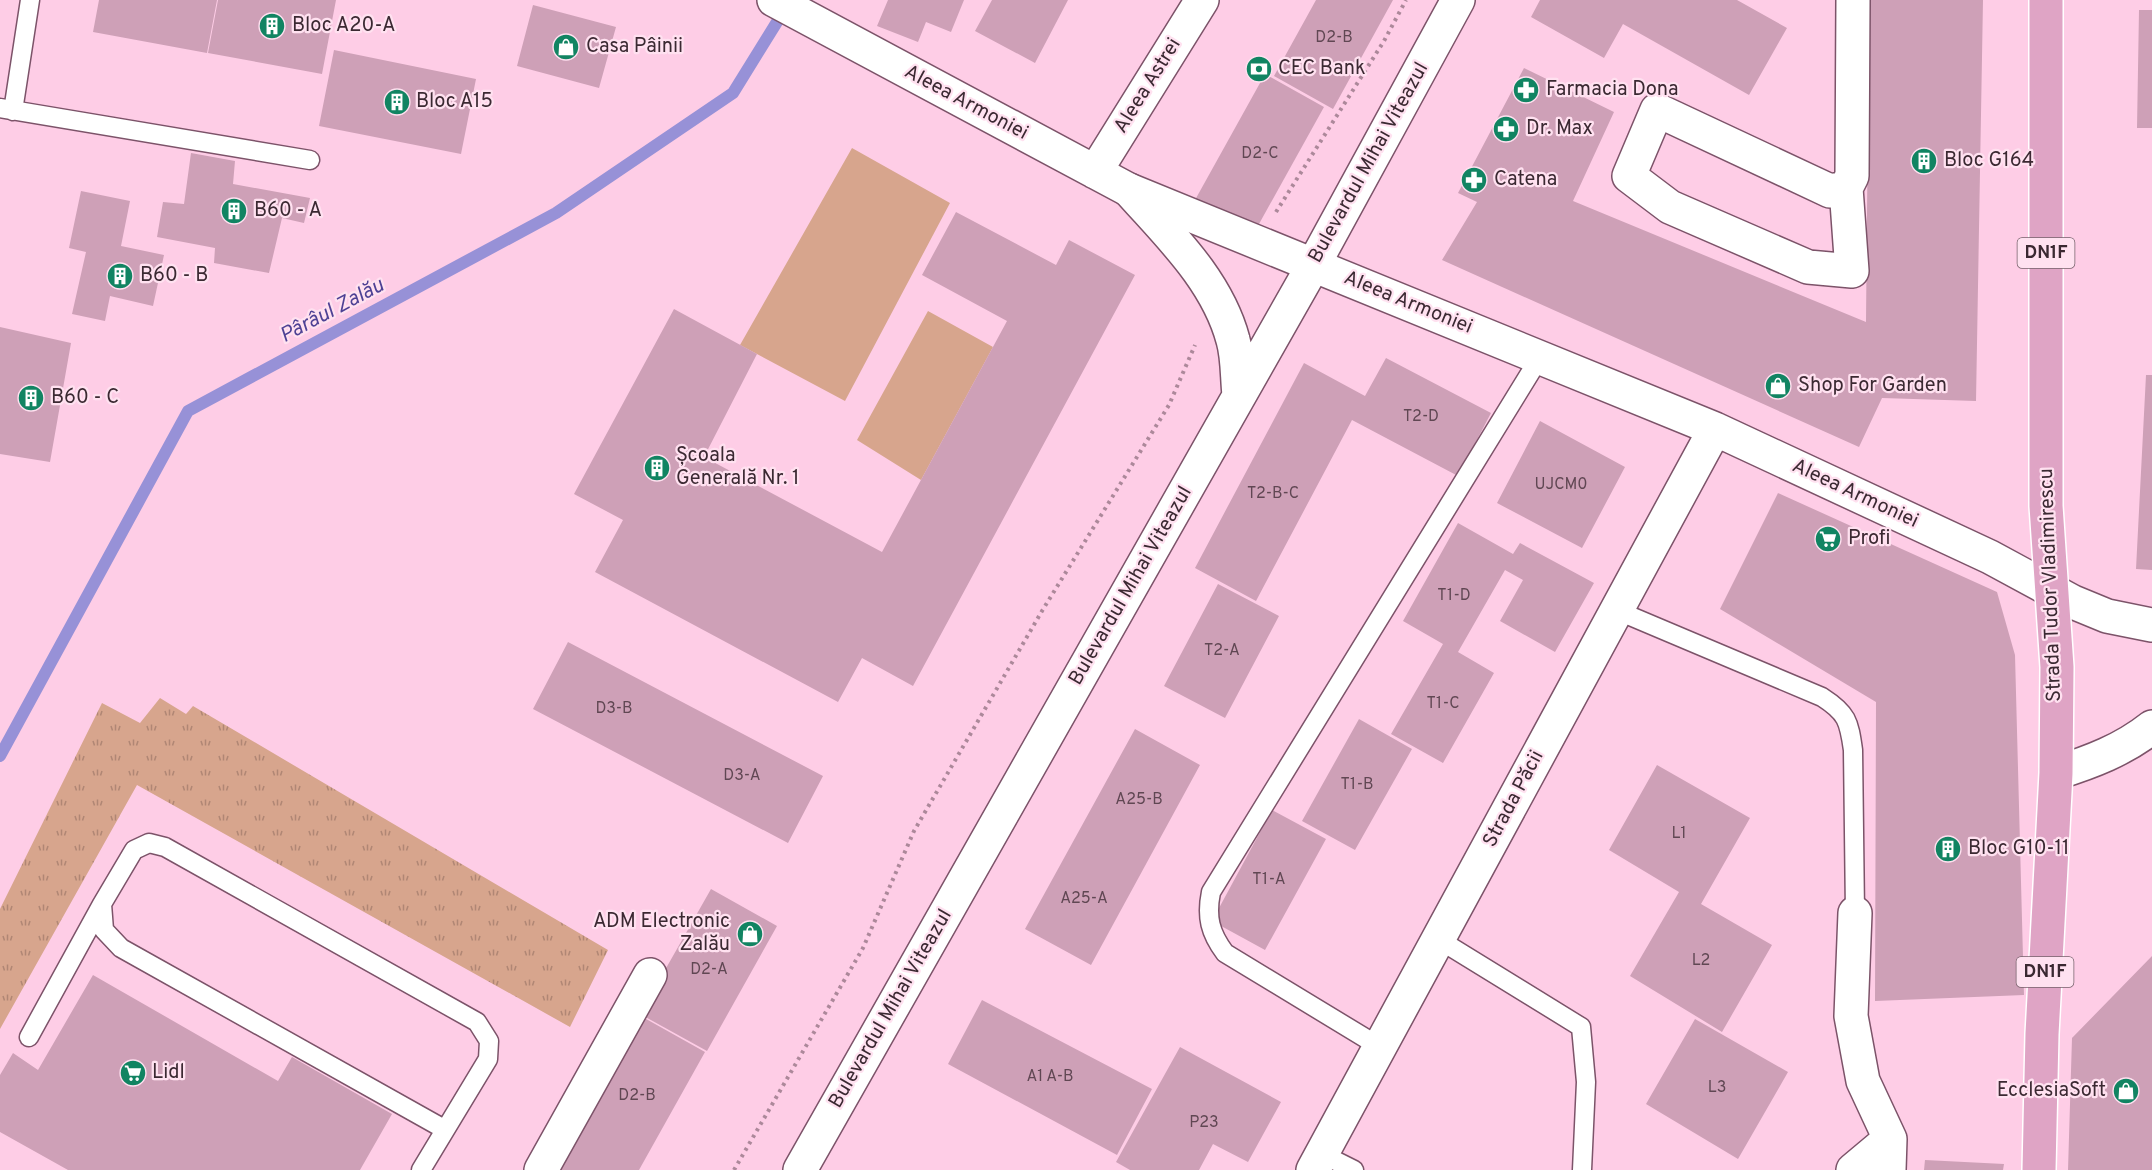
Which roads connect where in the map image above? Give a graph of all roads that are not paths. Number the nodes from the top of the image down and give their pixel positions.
1 (30, 0) edge
2 (774, 0) edge
3 (1202, 0) edge
4 (1458, 0) edge
5 (1854, 0) edge
6 (2046, 0) edge
7 (7, 109) edge
8 (310, 160) dead end
9 (1095, 172) junction
10 (1846, 188) junction
11 (1129, 190) junction
12 (1314, 264) junction
13 (1540, 357) junction
14 (1239, 395) junction
15 (1715, 429) junction
16 (2050, 589) junction
17 (1616, 610) junction
18 (2152, 625) edge
19 (2152, 727) edge
20 (2056, 773) junction
21 (102, 904) junction
22 (1855, 913) joint
23 (1438, 939) junction
24 (650, 975) dead end
25 (29, 1037) dead end
26 (1380, 1047) junction
27 (444, 1129) junction
28 (1889, 1155) edge
29 (1317, 1162) edge
30 (421, 1170) edge
31 (541, 1170) edge
32 (800, 1170) edge
33 (1354, 1170) edge
34 (1582, 1170) edge
35 (1853, 1170) edge
36 (2040, 1170) edge

1 - 7 lane
2 - 9 street, Aleea Armoniei
3 - 9 street, Aleea Astrei
4 - 12 street, Bulevardul Mihai Viteazul
5 - 10 street
6 - 16 main road, Strada Tudor Vladimirescu / DN1F
7 - 8 lane
9 - 11 street, Aleea Armoniei
10 - 10 street
11 - 12 street, Aleea Armoniei
11 - 14 street
12 - 13 street, Aleea Armoniei
12 - 14 street, Bulevardul Mihai Viteazul
13 - 15 street, Aleea Armoniei
13 - 26 lane
14 - 32 street, Bulevardul Mihai Viteazul
15 - 16 street, Aleea Armoniei
15 - 17 street, Strada Păcii
16 - 18 street, Aleea Armoniei
16 - 20 main road, Strada Tudor Vladimirescu / DN1F
17 - 22 lane
17 - 23 street, Strada Păcii
19 - 20 street
20 - 36 main road, Strada Tudor Vladimirescu / DN1F
21 - 25 lane
21 - 27 lane
21 - 27 lane
22 - 28 street
23 - 26 street, Strada Păcii
23 - 34 lane
24 - 31 street
26 - 29 street, Strada Păcii
27 - 30 lane
28 - 35 street
29 - 33 lane

